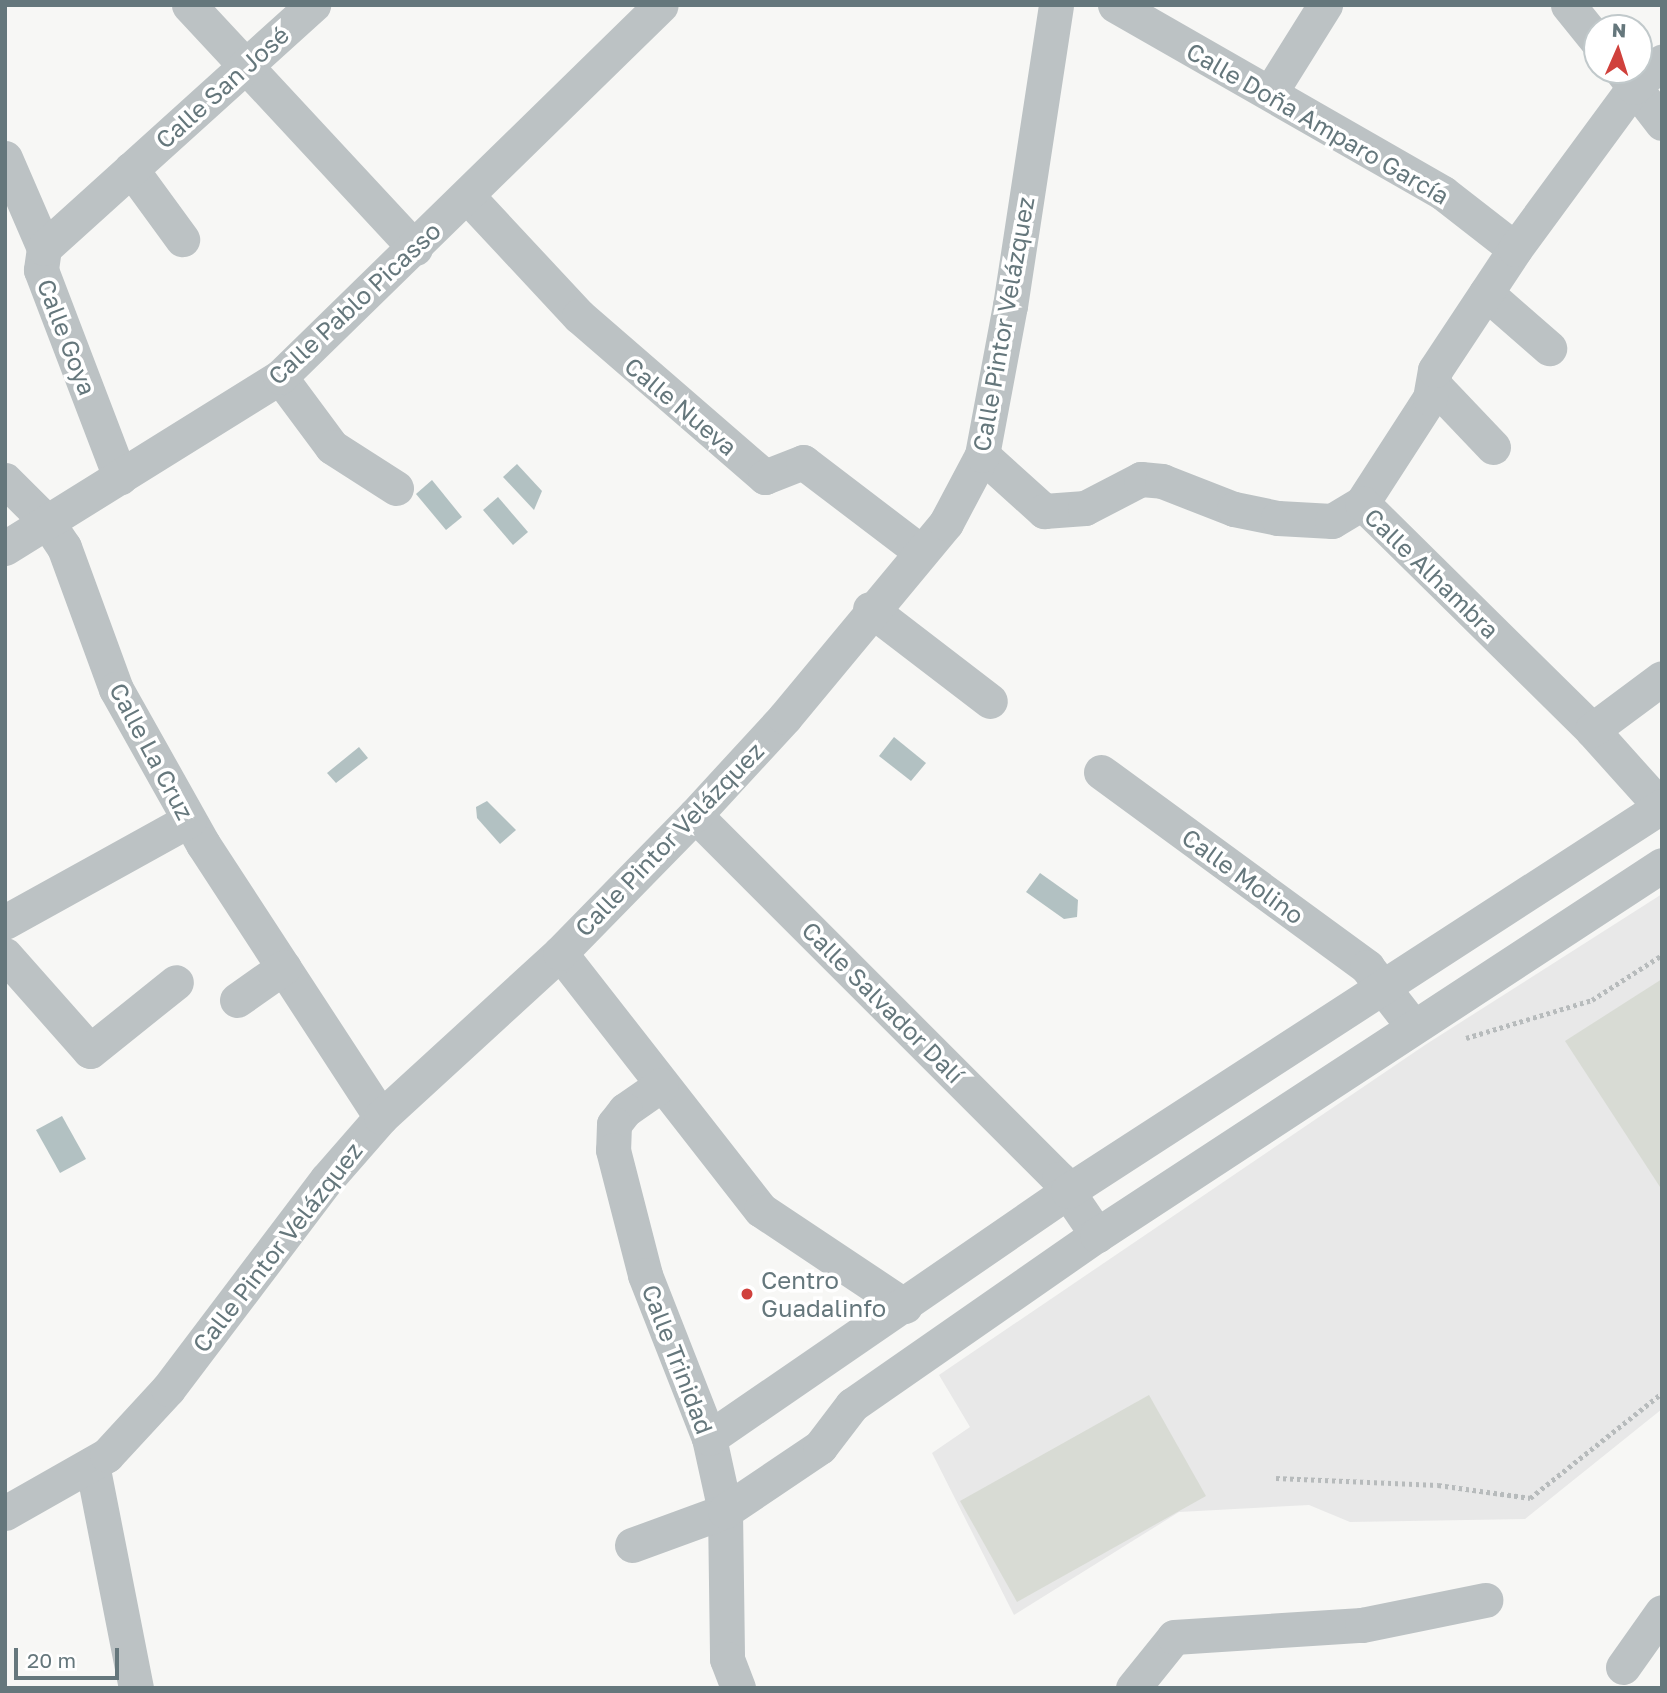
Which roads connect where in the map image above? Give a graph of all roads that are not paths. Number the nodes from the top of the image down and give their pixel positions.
1 (189, 5) edge
2 (313, 5) edge
3 (661, 5) edge
4 (1056, 5) edge
5 (1115, 5) edge
6 (1325, 5) edge
7 (1568, 5) edge
8 (1583, 24) edge
9 (246, 67) junction
10 (1624, 84) edge
11 (1631, 84) edge
12 (1270, 93) junction
13 (1662, 122) edge
14 (5, 158) edge
15 (131, 169) junction
16 (468, 197) junction
17 (182, 239) dead end
18 (44, 248) junction
19 (415, 248) junction
20 (1515, 249) junction
21 (1486, 293) junction
22 (1549, 348) dead end
23 (280, 377) junction
24 (1433, 384) junction
25 (1493, 447) dead end
26 (982, 455) junction
27 (120, 477) junction
28 (5, 480) edge
29 (396, 488) dead end
30 (1362, 503) junction
31 (47, 522) junction
32 (5, 548) edge
33 (921, 552) junction
34 (870, 609) junction
35 (1662, 678) edge
36 (990, 701) dead end
37 (1592, 730) junction
38 (1101, 772) dead end
39 (1661, 807) edge
40 (695, 815) junction
41 (188, 820) junction
42 (1662, 864) edge
43 (5, 922) edge
44 (560, 953) junction
45 (5, 955) edge
46 (284, 967) junction
47 (176, 982) dead end
48 (1381, 985) junction
49 (237, 1000) dead end
50 (1412, 1025) junction
51 (661, 1085) junction
52 (381, 1117) junction
53 (1068, 1191) junction
54 (1097, 1235) junction
55 (905, 1306) junction
56 (709, 1437) junction
57 (92, 1464) junction
58 (725, 1511) junction
59 (5, 1513) edge
60 (632, 1545) dead end
61 (1485, 1600) dead end
62 (1662, 1612) edge
63 (1623, 1667) dead end
64 (726, 1678) edge
65 (136, 1688) edge
66 (1133, 1688) edge

1 - 9 street
2 - 9 street, Calle San José
3 - 16 street, Calle Pablo Picasso
4 - 26 street, Calle Pintor Velázquez
5 - 12 street, Calle Doña Amparo García
6 - 12 street
7 - 8 street
9 - 15 street, Calle San José
9 - 19 street
10 - 20 street
11 - 13 street
12 - 20 street, Calle Doña Amparo García
14 - 18 street, Calle Goya
15 - 17 street
15 - 18 street, Calle San José
16 - 19 street, Calle Pablo Picasso
16 - 33 street, Calle Nueva
18 - 27 street, Calle Goya
19 - 23 street, Calle Pablo Picasso
20 - 21 street
21 - 22 street
21 - 24 street
23 - 27 street, Calle Pablo Picasso
23 - 29 street
24 - 25 street
24 - 30 street
26 - 30 street, Calle Alhambra
26 - 33 street, Calle Pintor Velázquez
27 - 31 street, Calle Pablo Picasso
28 - 31 street, Calle La Cruz
30 - 37 street, Calle Alhambra
31 - 32 street, Calle Pablo Picasso
31 - 41 street, Calle La Cruz
33 - 34 street, Calle Pintor Velázquez
34 - 36 street
34 - 40 street, Calle Pintor Velázquez
35 - 37 street
37 - 39 street, Calle Alhambra
38 - 48 street, Calle Molino
39 - 48 street
40 - 44 street, Calle Pintor Velázquez
40 - 53 street, Calle Salvador Dalí
41 - 43 street
41 - 46 street, Calle La Cruz
42 - 50 street
44 - 51 street
44 - 52 street, Calle Pintor Velázquez
45 - 47 street
46 - 49 street
46 - 52 street, Calle La Cruz
48 - 50 street, Calle Molino
48 - 53 street
50 - 54 street
51 - 55 street
51 - 56 street, Calle Trinidad
52 - 57 street, Calle Pintor Velázquez
53 - 54 street, Calle Salvador Dalí
53 - 55 street
54 - 58 street
55 - 56 street
56 - 58 street, Calle Trinidad
57 - 59 street, Calle Pintor Velázquez
57 - 65 street
58 - 60 street
58 - 64 street, Calle Trinidad
61 - 66 street
62 - 63 street

